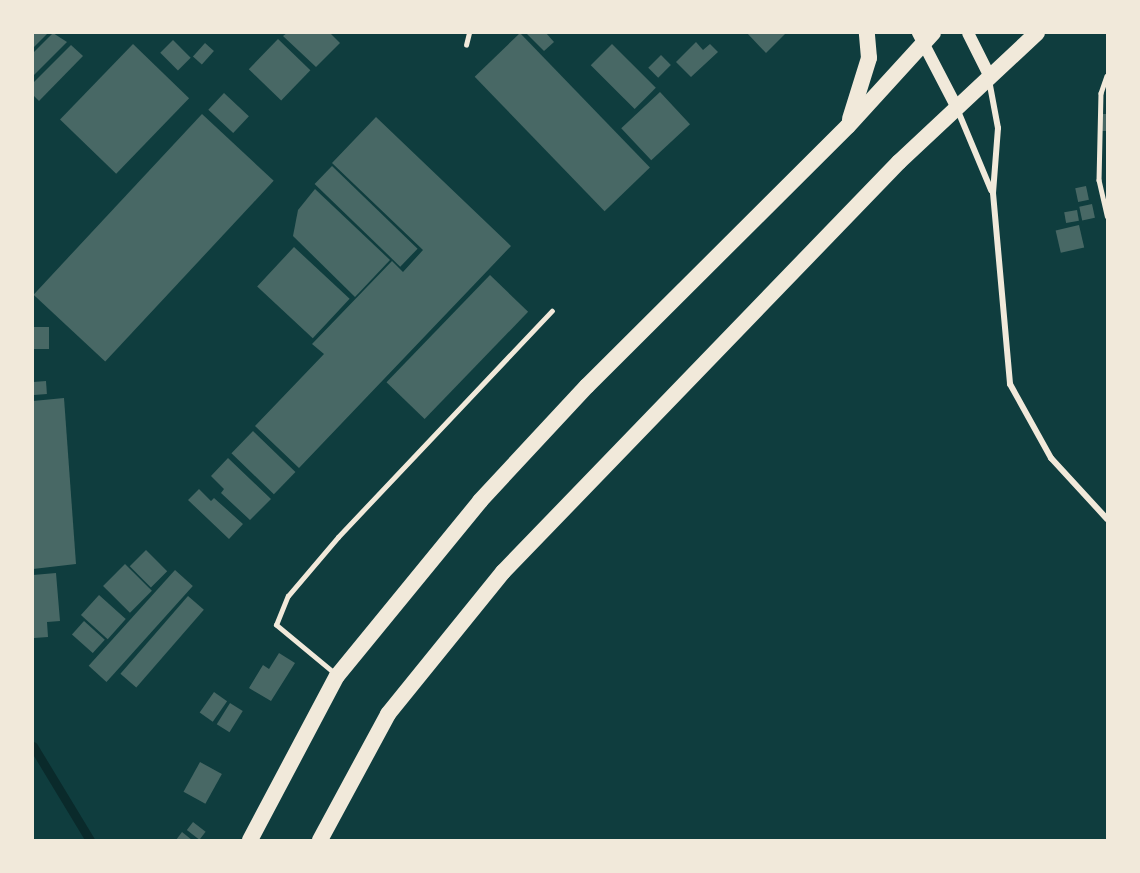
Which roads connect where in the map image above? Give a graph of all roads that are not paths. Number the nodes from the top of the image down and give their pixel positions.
1 (469, 33) edge
2 (867, 33) edge
3 (968, 33) edge
4 (1037, 33) edge
5 (924, 36) edge
6 (466, 45) dead end
7 (989, 75) junction
8 (1107, 76) edge
9 (957, 108) junction
10 (848, 126) junction
11 (993, 193) junction
12 (1107, 216) edge
13 (552, 311) dead end
14 (1107, 519) edge
15 (337, 676) junction
16 (250, 840) edge
17 (320, 840) edge

1 - 6 lane
2 - 10 highway
3 - 7 main road
4 - 7 highway
5 - 9 main road
5 - 10 highway
7 - 9 highway
7 - 11 street
8 - 12 lane
9 - 11 street
9 - 17 highway
10 - 15 highway
11 - 14 street
13 - 15 lane
15 - 16 highway

